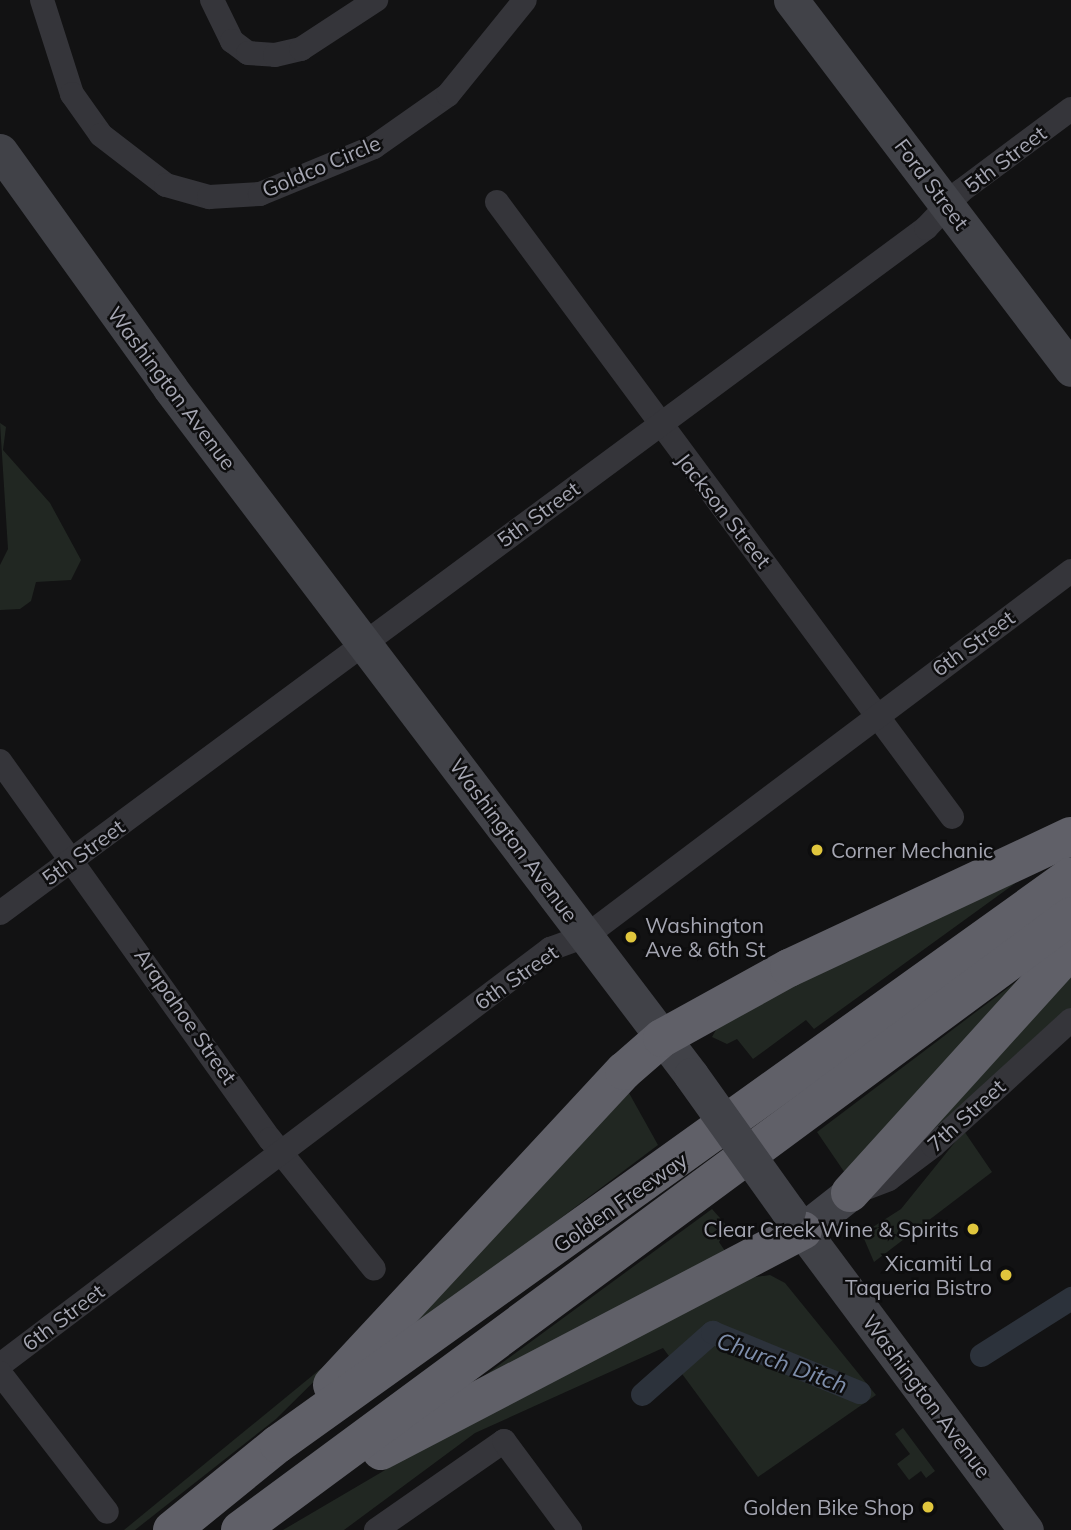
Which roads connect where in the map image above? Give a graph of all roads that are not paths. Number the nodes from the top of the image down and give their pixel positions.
1 (42, 0) edge
2 (212, 0) edge
3 (376, 0) edge
4 (524, 0) edge
5 (791, 0) edge
6 (1071, 109) edge
7 (0, 151) edge
8 (497, 202) dead end
9 (949, 206) junction
10 (1071, 369) edge
11 (658, 426) junction
12 (1071, 571) edge
13 (363, 641) junction
14 (878, 714) junction
15 (0, 761) edge
16 (952, 817) dead end
17 (1071, 836) edge
18 (73, 858) junction
19 (1071, 876) edge
20 (0, 913) edge
21 (1071, 916) edge
22 (586, 936) junction
23 (1071, 949) edge
24 (1071, 1020) edge
25 (662, 1038) junction
26 (281, 1152) junction
27 (850, 1193) junction
28 (795, 1220) junction
29 (374, 1269) dead end
30 (0, 1365) edge
31 (0, 1373) edge
32 (278, 1444) junction
33 (276, 1505) junction
34 (107, 1512) dead end
35 (1011, 1525) edge
36 (172, 1530) edge
37 (240, 1530) edge
38 (376, 1530) edge
39 (570, 1530) edge

1 - 4 street, Goldco Circle
2 - 3 street
5 - 9 street, Ford Street
6 - 9 street, 5th Street
7 - 13 street, Washington Avenue
8 - 11 street, Jackson Street
9 - 10 street, Ford Street
9 - 11 street, 5th Street
11 - 13 street, 5th Street
11 - 14 street, Jackson Street
12 - 14 street, 6th Street
13 - 18 street, 5th Street
13 - 22 street, Washington Avenue
14 - 16 street, Jackson Street
14 - 22 street, 6th Street
15 - 18 street, Arapahoe Street
17 - 25 highway
18 - 20 street, 5th Street
18 - 26 street, Arapahoe Street
19 - 32 highway, Golden Freeway
21 - 33 highway, Golden Freeway
22 - 25 street, Washington Avenue
22 - 26 street, 6th Street
23 - 27 highway
24 - 27 street, 7th Street
25 - 28 street, Washington Avenue, bridge
25 - 32 highway
26 - 29 street, Arapahoe Street
26 - 30 street, 6th Street
27 - 28 street
28 - 33 highway
28 - 35 street, Washington Avenue
31 - 34 street
32 - 36 highway, Golden Freeway
33 - 37 highway, Golden Freeway
38 - 39 street

